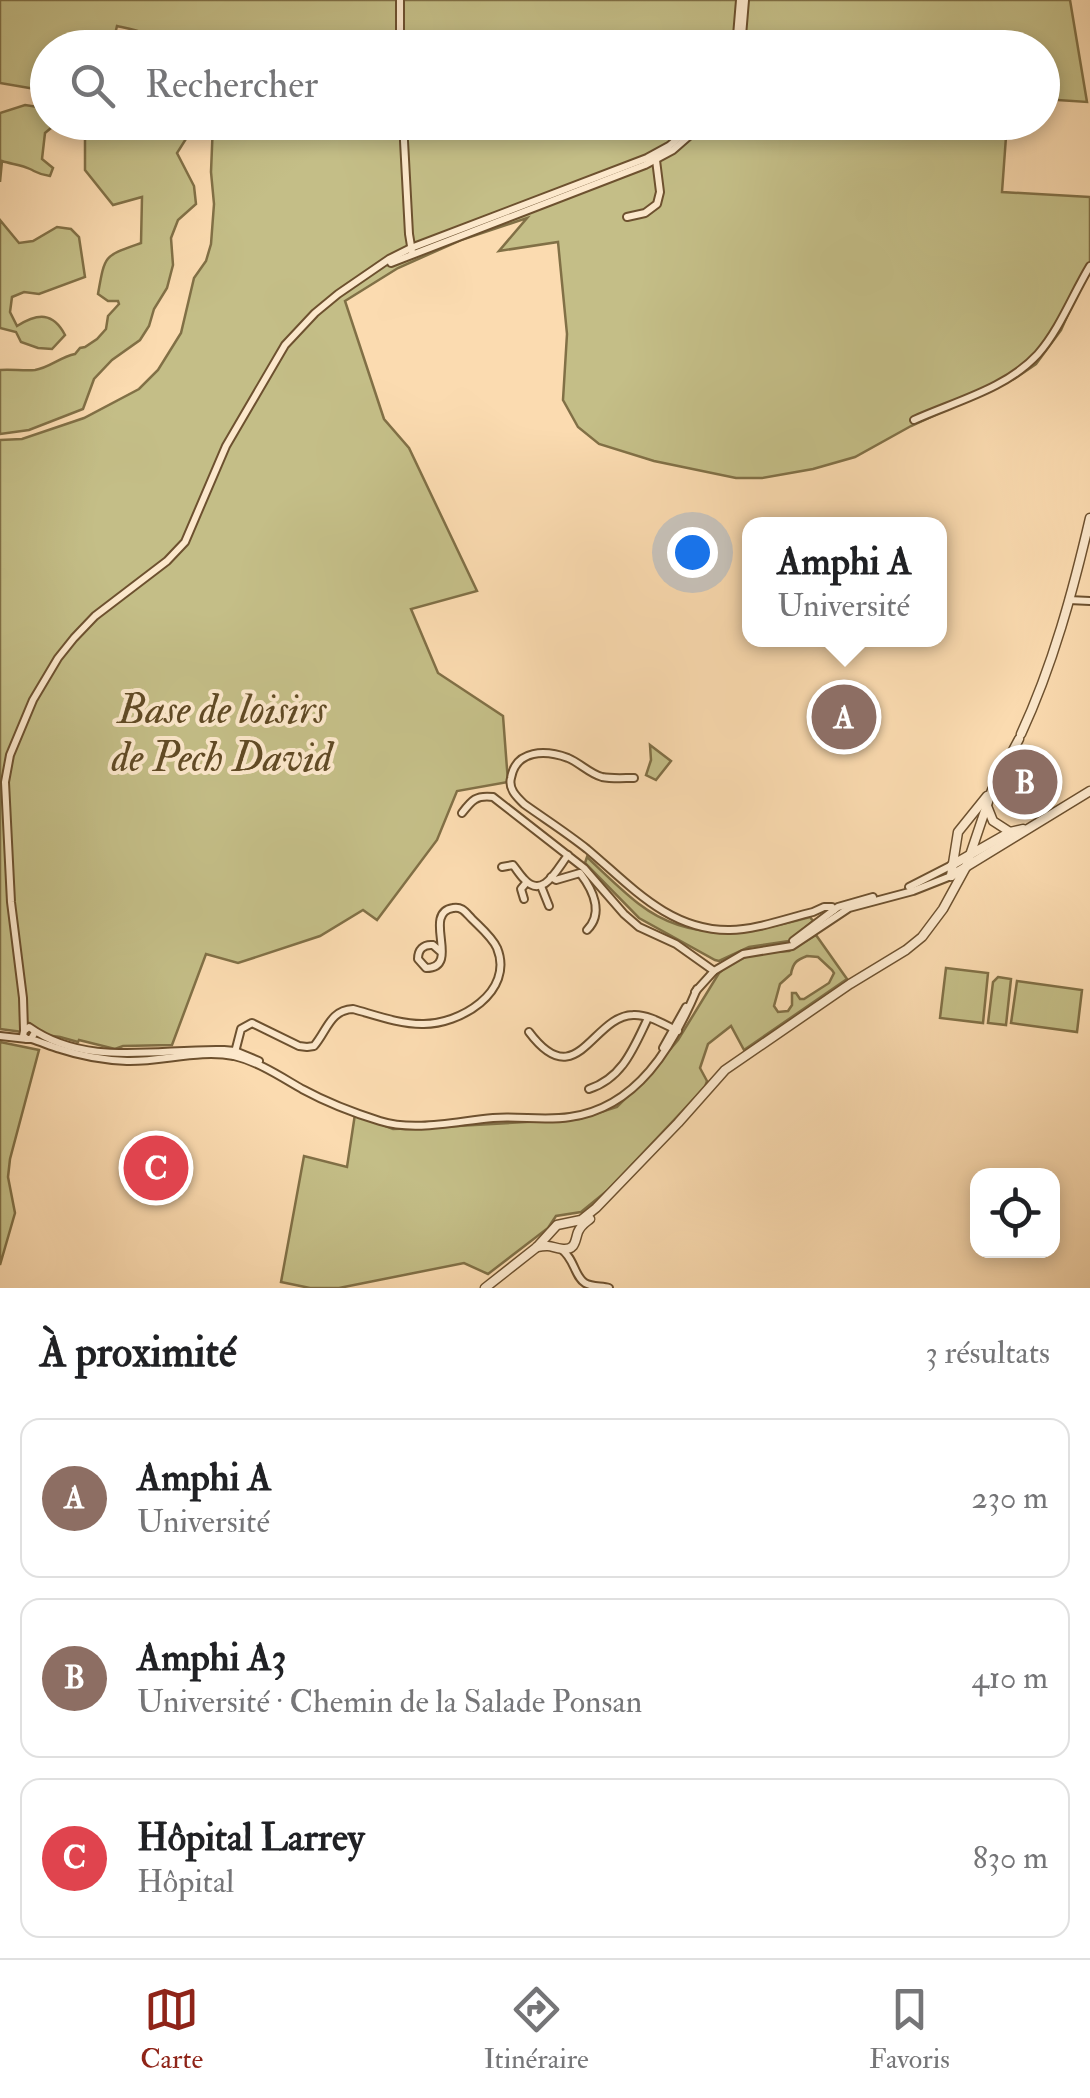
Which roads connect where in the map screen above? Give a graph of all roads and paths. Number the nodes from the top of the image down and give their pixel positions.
1 (400, 0) edge
2 (742, 0) edge
3 (400, 30) edge
4 (740, 30) edge
5 (403, 140) edge
6 (676, 140) edge
7 (685, 140) edge
8 (655, 157) junction
9 (627, 218) dead end
10 (412, 251) junction
11 (1090, 266) edge
12 (914, 420) dead end
13 (1090, 518) edge
14 (1068, 600) junction
15 (1090, 601) edge
16 (634, 778) dead end
17 (992, 790) junction
18 (1090, 791) edge
19 (987, 806) junction
20 (462, 813) dead end
21 (1026, 828) junction
22 (1010, 832) junction
23 (568, 855) junction
24 (970, 855) junction
25 (502, 867) dead end
26 (966, 867) junction
27 (951, 871) junction
28 (551, 877) junction
29 (526, 883) junction
30 (541, 886) junction
31 (950, 895) junction
32 (524, 898) dead end
33 (549, 906) dead end
34 (831, 916) junction
35 (587, 930) dead end
36 (440, 932) junction
37 (429, 944) junction
38 (442, 952) junction
39 (714, 971) junction
40 (648, 1018) junction
41 (676, 1030) junction
42 (529, 1032) dead end
43 (29, 1033) junction
44 (4, 1036) edge
45 (234, 1054) junction
46 (589, 1089) dead end
47 (618, 1184) junction
48 (568, 1224) junction
49 (552, 1232) junction
50 (577, 1234) junction
51 (574, 1246) junction
52 (537, 1247) junction
53 (559, 1247) junction
54 (572, 1258) junction
55 (488, 1288) edge
56 (609, 1288) edge

1 - 3 street
2 - 4 street
5 - 10 street
6 - 8 street
7 - 8 street
8 - 9 street
8 - 10 street
10 - 43 street
11 - 12 street
13 - 14 street
14 - 15 street
14 - 17 street
16 - 34 street
17 - 19 street
17 - 27 street
18 - 21 street
19 - 22 street
19 - 24 street
20 - 23 street
21 - 22 street
21 - 26 street
22 - 24 street
23 - 28 street
23 - 39 street
24 - 26 street
24 - 27 street
25 - 29 street
26 - 27 street
26 - 31 street
27 - 31 street
27 - 34 street
28 - 30 street
28 - 35 street
29 - 30 street
29 - 32 street
30 - 33 street
31 - 47 street
34 - 39 street
36 - 37 street
36 - 38 street
36 - 45 street
37 - 38 street
37 - 38 street
39 - 41 street
40 - 41 street
40 - 42 street
40 - 46 street
41 - 45 street
43 - 44 street
43 - 45 street
47 - 48 street
47 - 50 street
48 - 49 street
48 - 50 street
49 - 52 street
49 - 53 street
50 - 51 street
51 - 53 street
51 - 54 street
52 - 53 street
52 - 55 street
53 - 54 street
54 - 56 street

